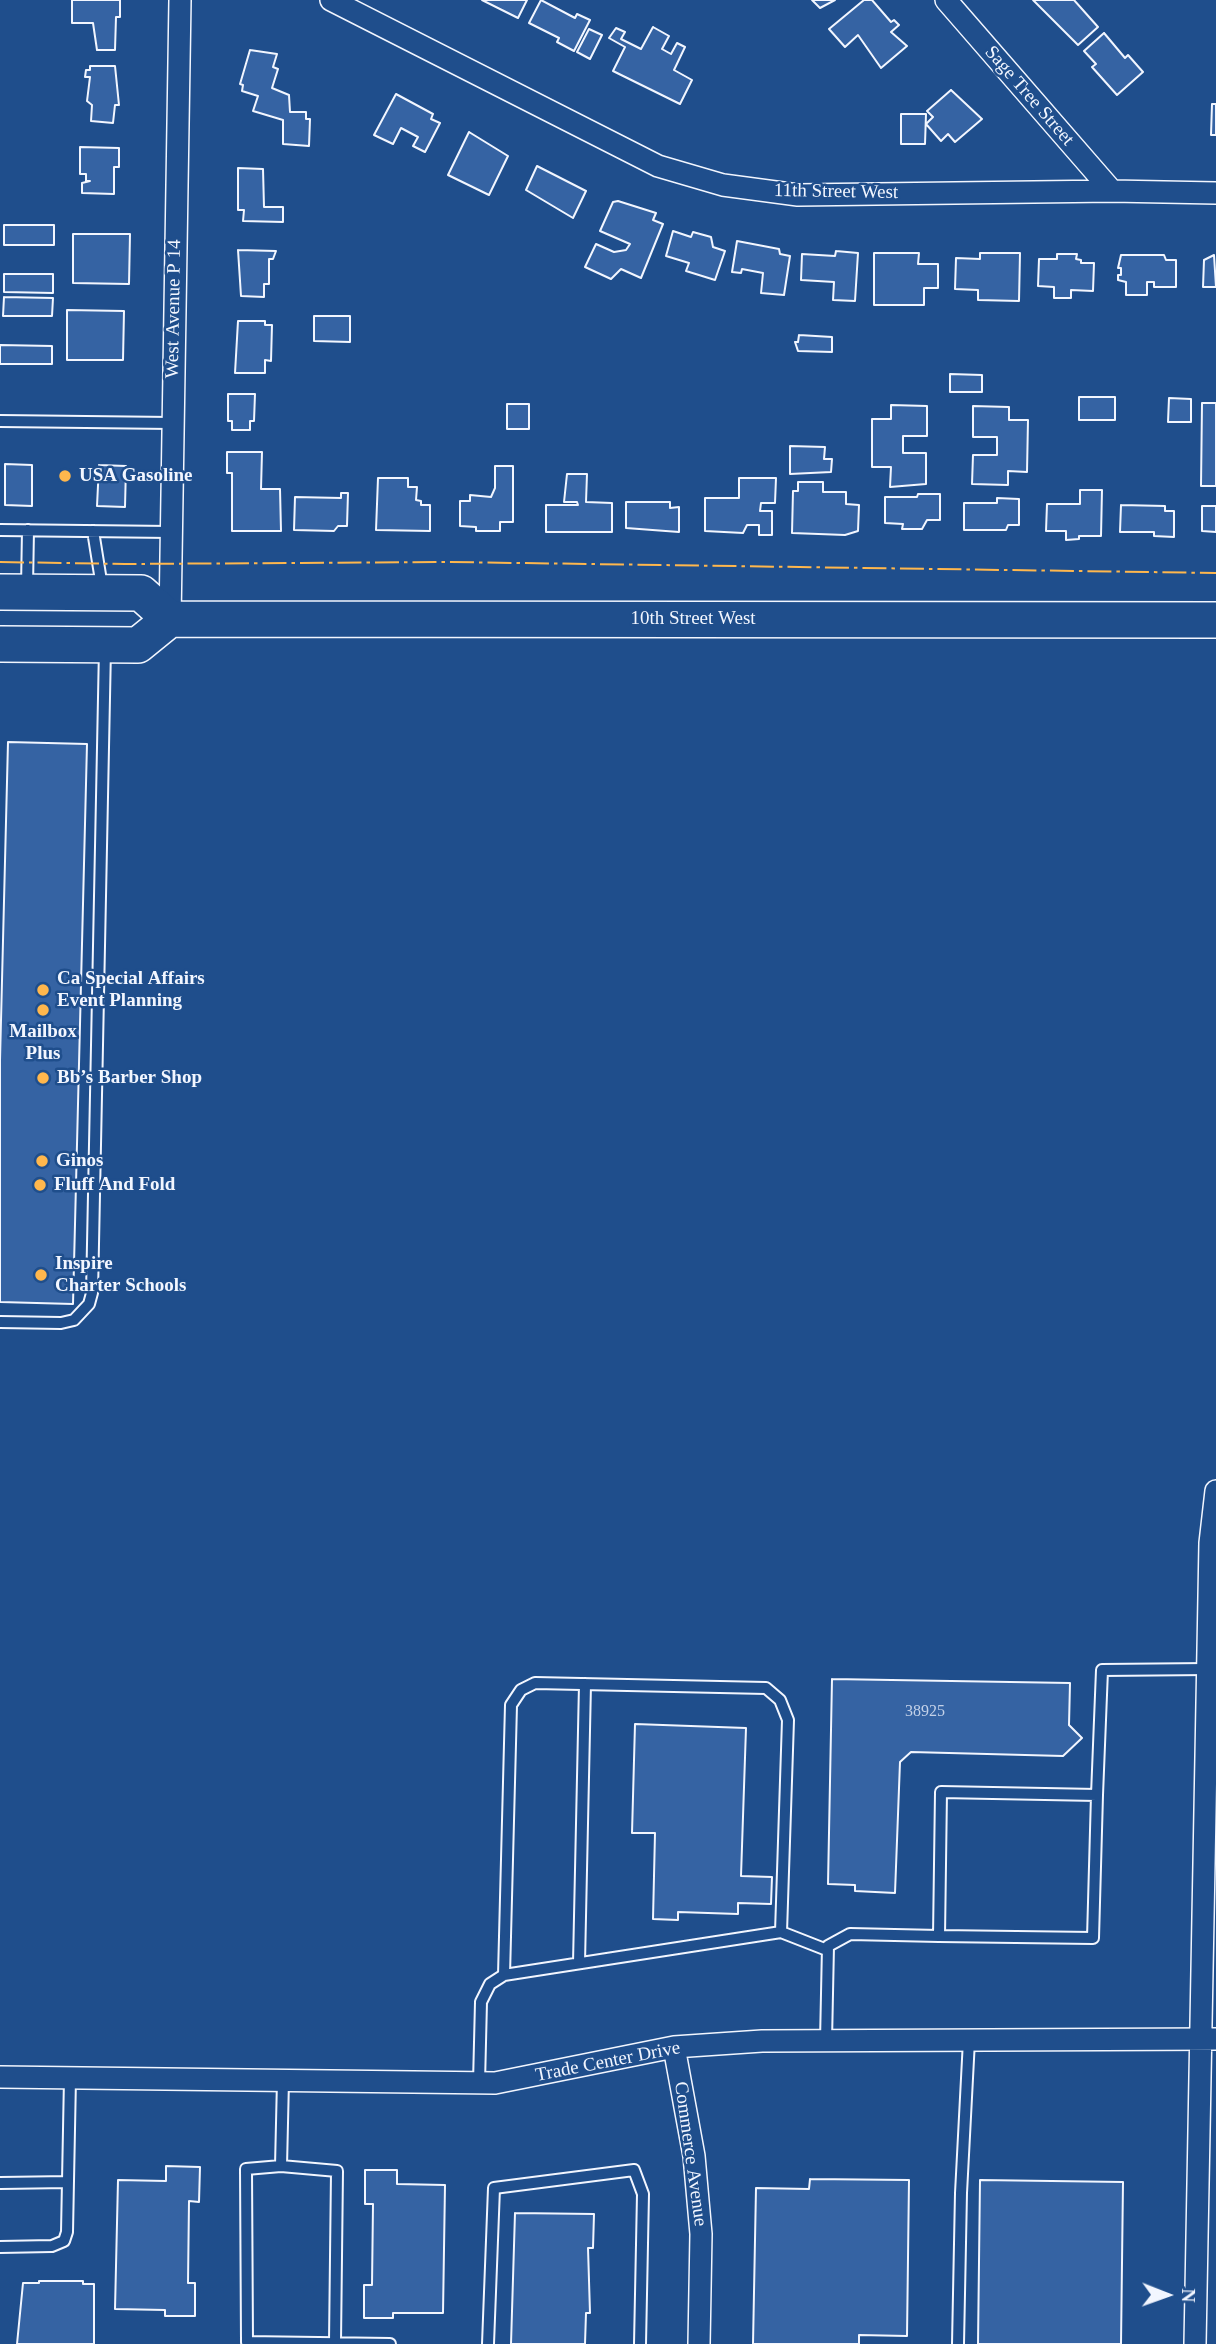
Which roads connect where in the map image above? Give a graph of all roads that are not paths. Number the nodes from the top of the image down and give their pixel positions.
1 (180, 0) edge
2 (331, 0) edge
3 (947, 0) edge
4 (1112, 191) junction
5 (1216, 194) edge
6 (0, 421) edge
7 (172, 423) junction
8 (0, 530) edge
9 (28, 530) junction
10 (93, 531) junction
11 (170, 532) junction
12 (13, 592) edge
13 (103, 592) junction
14 (170, 619) junction
15 (1216, 620) edge
16 (0, 643) edge
17 (105, 644) junction
18 (0, 1322) edge
19 (1216, 1491) edge
20 (1208, 1669) junction
21 (585, 1684) junction
22 (1097, 1795) junction
23 (781, 1931) junction
24 (939, 1936) junction
25 (827, 1950) junction
26 (579, 1963) junction
27 (504, 1975) junction
28 (1209, 2039) edge
29 (969, 2040) junction
30 (827, 2041) junction
31 (674, 2048) junction
32 (0, 2077) edge
33 (70, 2078) junction
34 (283, 2080) junction
35 (479, 2083) junction
36 (281, 2166) junction
37 (68, 2182) junction
38 (0, 2183) edge
39 (0, 2247) edge
40 (335, 2342) edge
41 (390, 2344) edge
42 (488, 2344) edge
43 (640, 2344) edge
44 (699, 2344) edge
45 (958, 2344) edge
46 (1195, 2344) edge

1 - 7 street, West Avenue P 14
2 - 4 street, 11th Street West
3 - 4 street, Sage Tree Street
4 - 5 street, 11th Street West
6 - 7 lane
7 - 11 street, West Avenue P 14
8 - 9 lane
9 - 10 lane
9 - 12 lane
10 - 11 lane
10 - 13 lane
11 - 14 street, West Avenue P 14
12 - 13 main road
13 - 14 main road
14 - 15 main road, 10th Street West
14 - 17 main road
16 - 17 main road
17 - 18 lane
19 - 20 street
20 - 22 lane
20 - 28 street
21 - 23 lane
21 - 26 lane
21 - 27 lane
22 - 24 lane
22 - 24 lane
23 - 25 lane
23 - 26 lane
24 - 25 lane
25 - 30 lane
26 - 27 lane
27 - 35 lane
28 - 29 street, Trade Center Drive
28 - 46 street
29 - 30 street, Trade Center Drive
29 - 45 lane
30 - 31 street, Trade Center Drive
31 - 35 street, Trade Center Drive
31 - 44 street, Commerce Avenue
32 - 33 street, Trade Center Drive
33 - 34 street, Trade Center Drive
33 - 37 lane
34 - 35 street, Trade Center Drive
34 - 36 lane
36 - 40 lane
36 - 40 lane
37 - 38 lane
37 - 39 lane
40 - 41 lane
42 - 43 lane

